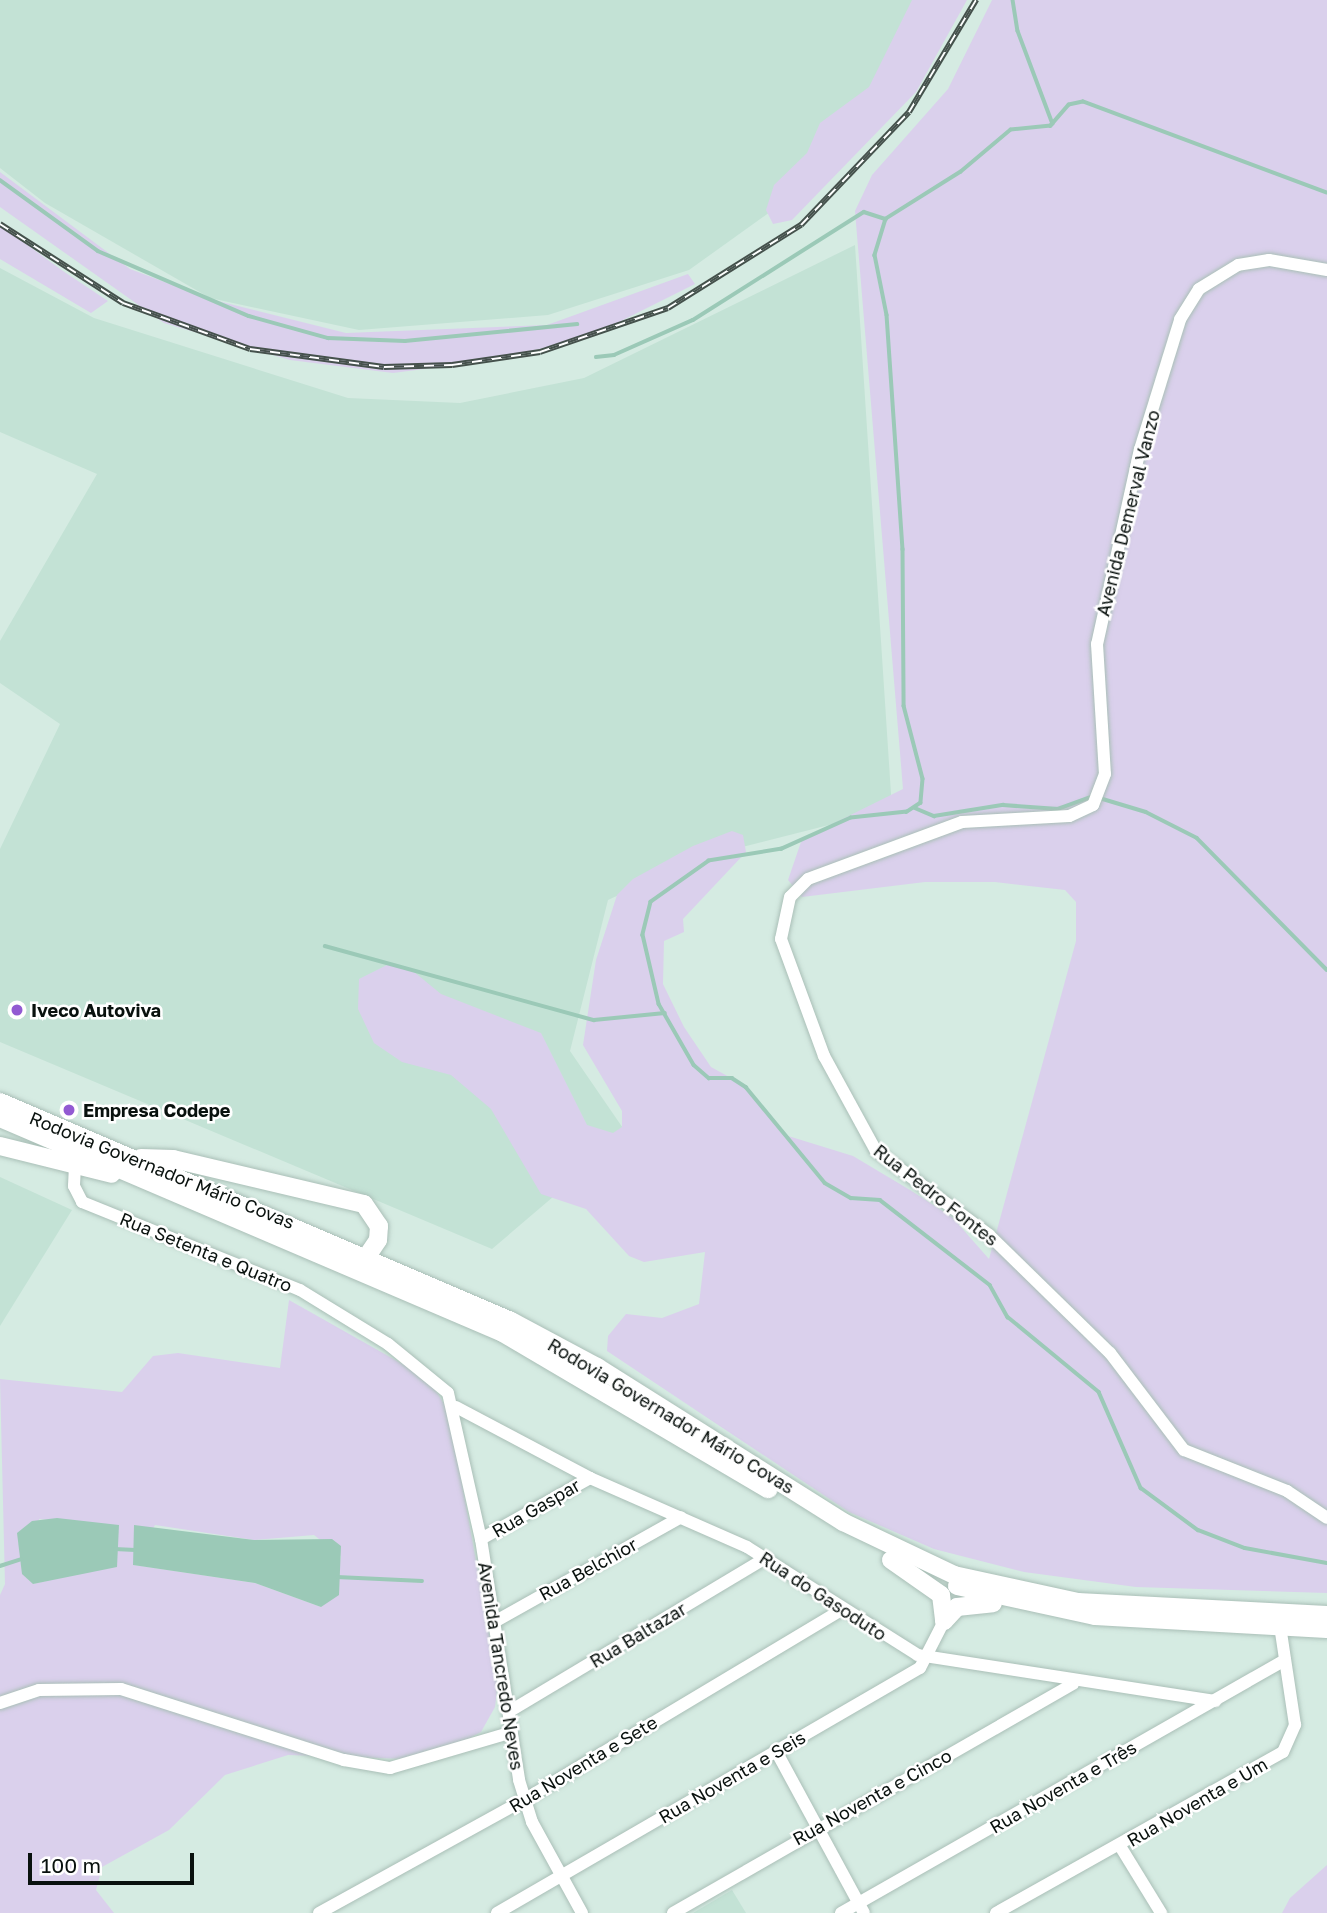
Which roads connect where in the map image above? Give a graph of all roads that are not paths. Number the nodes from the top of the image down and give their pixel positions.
1 (1327, 270) edge
2 (1098, 797) joint
3 (0, 1102) edge
4 (0, 1118) edge
5 (0, 1146) edge
6 (128, 1165) junction
7 (75, 1166) junction
8 (371, 1256) junction
9 (343, 1267) junction
10 (456, 1407) junction
11 (590, 1478) junction
12 (681, 1517) junction
13 (1327, 1518) edge
14 (481, 1539) junction
15 (766, 1558) junction
16 (891, 1560) junction
17 (1013, 1603) junction
18 (843, 1609) junction
19 (1327, 1615) edge
20 (496, 1621) junction
21 (944, 1621) junction
22 (1280, 1626) junction
23 (1327, 1629) edge
24 (930, 1658) junction
25 (1285, 1660) junction
26 (1073, 1684) junction
27 (1215, 1701) junction
28 (0, 1703) edge
29 (510, 1711) junction
30 (512, 1732) junction
31 (776, 1751) junction
32 (524, 1800) junction
33 (816, 1828) junction
34 (1120, 1846) junction
35 (561, 1878) junction
36 (861, 1908) edge
37 (319, 1913) edge
38 (497, 1913) edge
39 (582, 1913) edge
40 (673, 1913) edge
41 (841, 1913) edge
42 (996, 1913) edge
43 (1161, 1913) edge

1 - 2 street, Avenida Demerval Vanzo
2 - 13 street, Rua Pedro Fontes
3 - 6 highway, Rodovia Governador Mário Covas
4 - 6 highway, Rodovia Governador Mário Covas
5 - 7 highway
6 - 7 highway
6 - 8 highway, Rodovia Governador Mário Covas
6 - 8 highway
6 - 9 highway, Rodovia Governador Mário Covas
7 - 10 street, Rua Setenta e Quatro
8 - 9 highway
8 - 19 highway, Rodovia Governador Mário Covas
9 - 16 highway, Rodovia Governador Mário Covas
10 - 11 street, Rua do Gasoduto
10 - 14 street, Avenida Tancredo Neves
11 - 12 street, Rua do Gasoduto
11 - 14 street, Rua Gaspar
12 - 15 street, Rua do Gasoduto
12 - 20 street, Rua Belchior
14 - 20 street, Avenida Tancredo Neves
15 - 18 street, Rua do Gasoduto
15 - 29 street, Rua Baltazar
16 - 17 highway, Rodovia Governador Mário Covas
16 - 21 highway
17 - 21 highway
17 - 22 highway, Rodovia Governador Mário Covas
18 - 24 street, Rua do Gasoduto
18 - 32 street, Rua Noventa e Sete
20 - 29 street, Avenida Tancredo Neves
21 - 24 street
22 - 23 highway, Rodovia Governador Mário Covas
22 - 25 street, Rua Noventa e Um
24 - 26 street, Rua do Gasoduto
24 - 31 street, Rua Noventa e Seis
25 - 27 street, Rua Noventa e Três
25 - 34 street, Rua Noventa e Um
26 - 27 street, Rua do Gasoduto
26 - 33 street, Rua Noventa e Cinco
27 - 36 street, Rua Noventa e Três
28 - 30 street
29 - 30 street, Avenida Tancredo Neves
30 - 32 street, Avenida Tancredo Neves
31 - 33 street
31 - 35 street, Rua Noventa e Seis
32 - 35 street, Avenida Tancredo Neves
32 - 37 street, Rua Noventa e Sete
33 - 36 street
33 - 40 street, Rua Noventa e Cinco
34 - 42 street, Rua Noventa e Um
34 - 43 street
35 - 38 street, Rua Noventa e Seis
35 - 39 street, Avenida Tancredo Neves
36 - 41 street, Rua Noventa e Três

